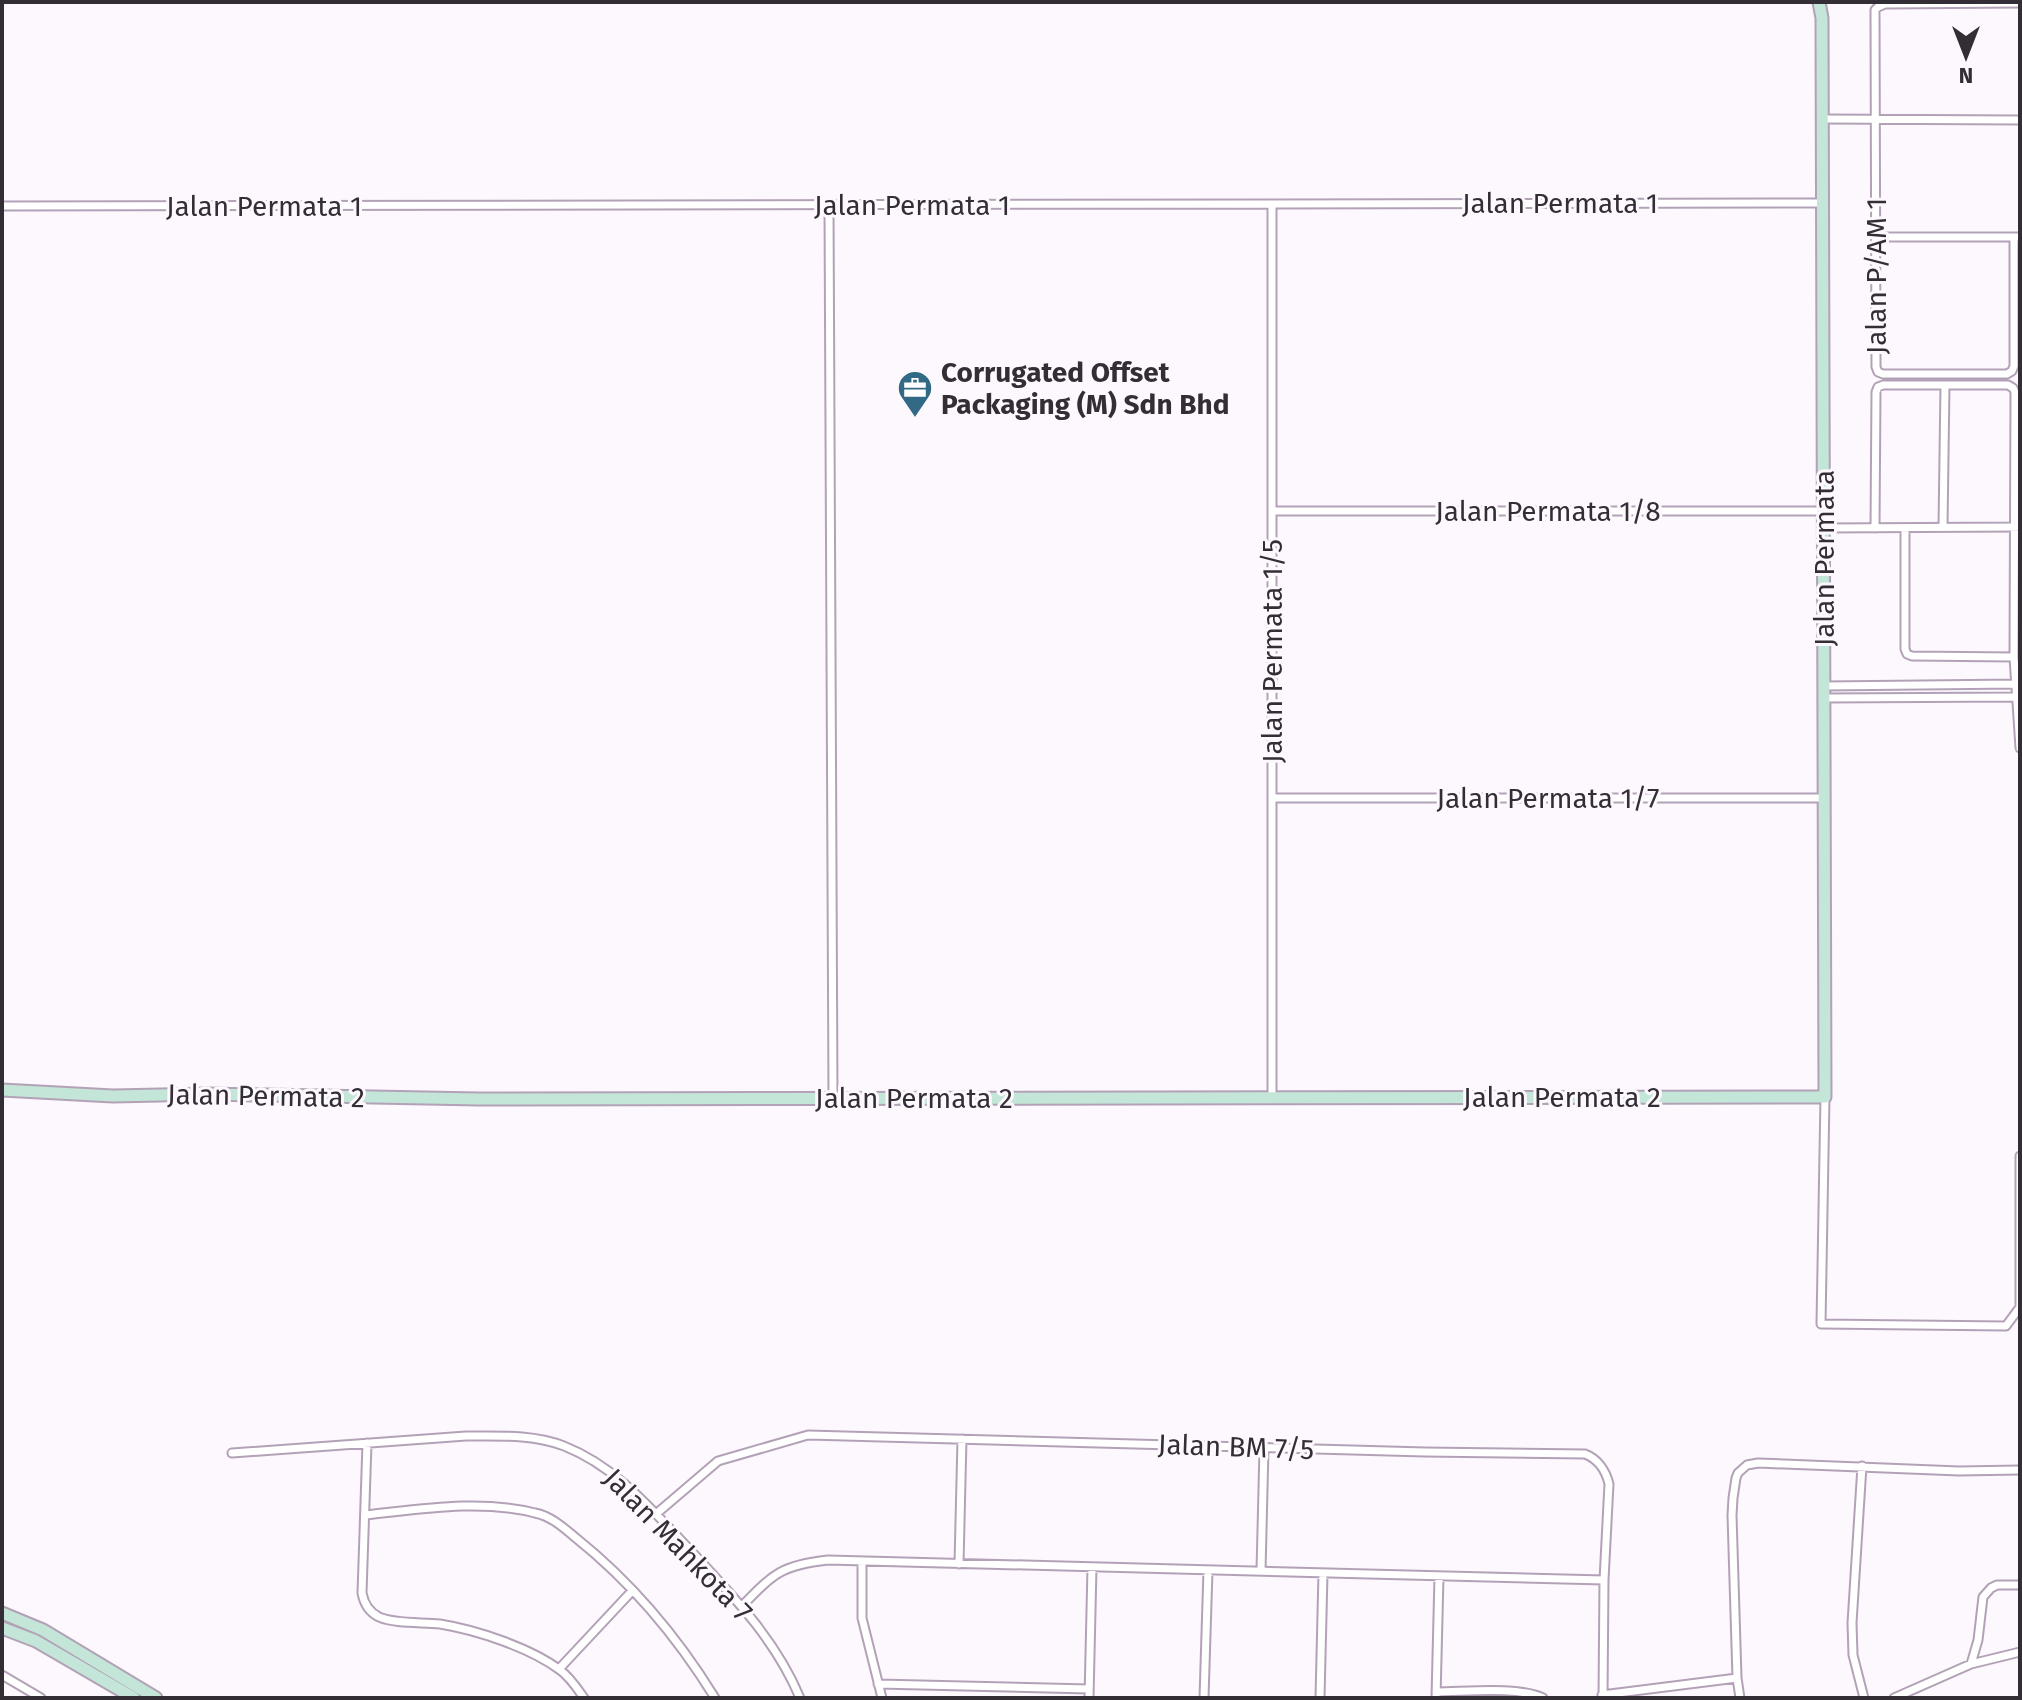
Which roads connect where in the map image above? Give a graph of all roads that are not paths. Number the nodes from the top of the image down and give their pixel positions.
1 (1819, 2) edge
2 (1826, 2) edge
3 (2020, 3) edge
4 (1822, 18) junction
5 (1823, 119) junction
6 (1875, 120) junction
7 (2020, 120) edge
8 (1823, 203) junction
9 (1272, 204) junction
10 (829, 205) junction
11 (2, 206) edge
12 (1875, 237) junction
13 (2017, 237) edge
14 (2017, 351) edge
15 (1945, 385) junction
16 (1272, 511) junction
17 (1824, 511) junction
18 (1943, 527) junction
19 (2017, 527) edge
20 (1824, 528) junction
21 (1875, 528) junction
22 (1905, 528) junction
23 (2016, 653) edge
24 (2018, 684) edge
25 (1824, 692) junction
26 (2019, 697) edge
27 (2020, 748) edge
28 (1272, 798) junction
29 (1824, 798) junction
30 (2, 1090) edge
31 (1272, 1097) junction
32 (1825, 1097) junction
33 (833, 1098) junction
34 (2020, 1156) edge
35 (962, 1439) junction
36 (367, 1443) junction
37 (1264, 1448) junction
38 (232, 1453) dead end
39 (1862, 1466) junction
40 (2020, 1470) edge
41 (656, 1514) junction
42 (366, 1515) junction
43 (862, 1561) junction
44 (959, 1564) junction
45 (1092, 1567) junction
46 (1208, 1570) junction
47 (1261, 1571) junction
48 (1323, 1573) junction
49 (1439, 1576) junction
50 (1604, 1580) junction
51 (2020, 1585) edge
52 (632, 1591) junction
53 (742, 1606) junction
54 (2, 1613) edge
55 (2, 1628) edge
56 (39, 1636) junction
57 (2020, 1652) edge
58 (1971, 1664) junction
59 (559, 1669) junction
60 (2, 1675) edge
61 (1737, 1678) junction
62 (878, 1684) junction
63 (1089, 1694) edge
64 (1436, 1695) edge
65 (1602, 1696) edge
66 (41, 1698) edge
67 (134, 1698) edge
68 (156, 1698) edge
69 (584, 1698) edge
70 (715, 1698) edge
71 (800, 1698) edge
72 (882, 1698) edge
73 (1204, 1698) edge
74 (1320, 1698) edge
75 (1543, 1698) edge
76 (1740, 1698) edge
77 (1864, 1698) edge
78 (1894, 1698) edge

1 - 4 street, Jalan Permata
2 - 4 street, Jalan Permata
3 - 6 street, Jalan P/AM 1
4 - 5 street, Jalan Permata
5 - 6 street
5 - 8 street, Jalan Permata
6 - 7 street
6 - 12 street, Jalan P/AM 1
8 - 9 street, Jalan Permata 1
8 - 17 street, Jalan Permata
9 - 10 street, Jalan Permata 1
9 - 16 street, Jalan Permata 1/5
10 - 11 street, Jalan Permata 1
10 - 33 street
12 - 13 street
12 - 14 street, Jalan P/AM 1
13 - 14 street
15 - 18 street
15 - 19 street
15 - 21 street
16 - 17 street, Jalan Permata 1/8
16 - 28 street, Jalan Permata 1/5
17 - 20 street, Jalan Permata
18 - 19 street
18 - 22 street
19 - 23 street
20 - 21 street
20 - 25 street, Jalan Permata
21 - 22 street
22 - 23 street
23 - 24 street
24 - 25 street
24 - 26 street
25 - 26 street
25 - 29 street, Jalan Permata
26 - 27 street
28 - 29 street, Jalan Permata 1/7
28 - 31 street, Jalan Permata 1/5
29 - 32 street, Jalan Permata
30 - 33 street, Jalan Permata 2
31 - 32 street, Jalan Permata 2
31 - 33 street, Jalan Permata 2
32 - 34 street
35 - 37 street, Jalan BM 7/5
35 - 41 street, Jalan BM 7/5
35 - 44 street
36 - 38 street, Jalan Mahkota 7
36 - 41 street, Jalan Mahkota 7
36 - 42 street
37 - 47 street
37 - 50 street, Jalan BM 7/5
39 - 40 street
39 - 61 street
39 - 77 street
41 - 53 street, Jalan Mahkota 7
42 - 52 street
42 - 59 street
43 - 44 street
43 - 53 street
43 - 62 street
44 - 45 street
45 - 46 street
45 - 63 street
46 - 47 street
46 - 73 street
47 - 48 street
48 - 49 street
48 - 74 street
49 - 50 street
49 - 64 street
50 - 65 street, Jalan BM 7/5
51 - 58 street
52 - 59 street
52 - 70 street
53 - 71 street, Jalan Mahkota 7
54 - 56 street
55 - 56 street
56 - 67 street
56 - 68 street
57 - 58 street
58 - 78 street
59 - 69 street
60 - 66 street
61 - 65 street
61 - 76 street
62 - 63 street
62 - 72 street
64 - 75 street

